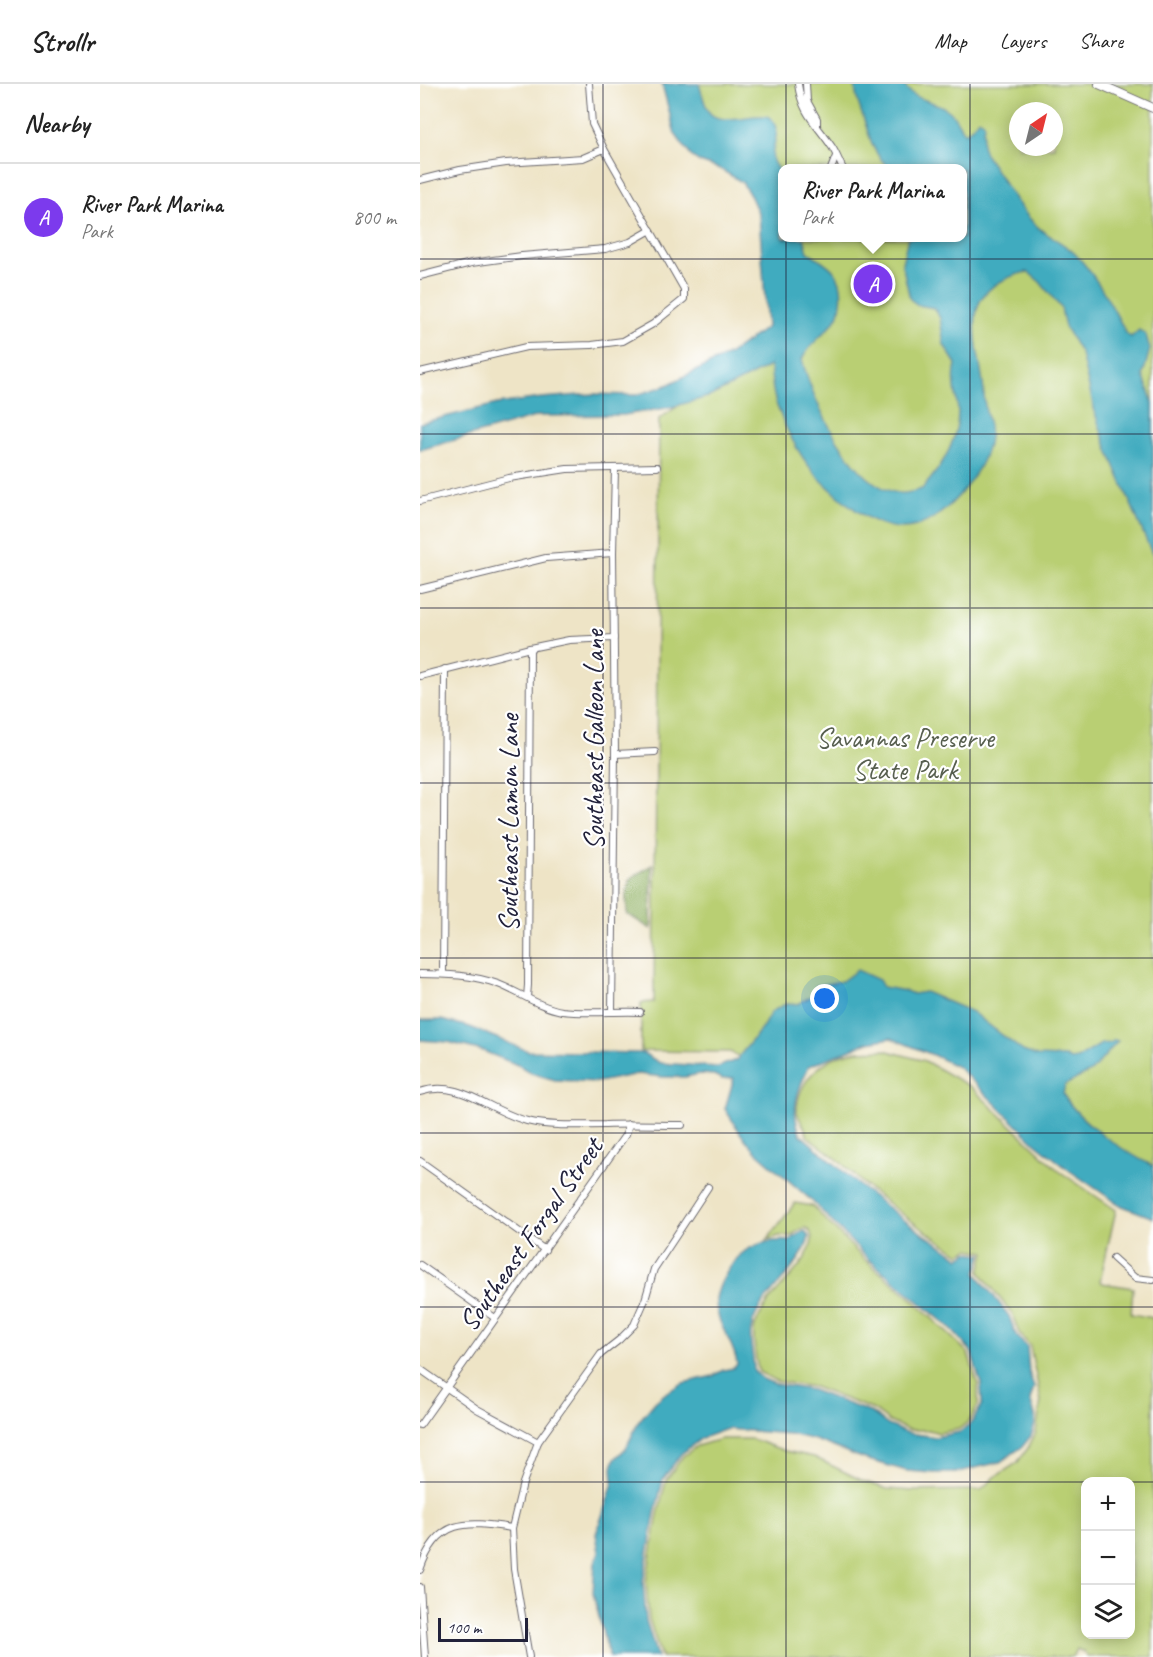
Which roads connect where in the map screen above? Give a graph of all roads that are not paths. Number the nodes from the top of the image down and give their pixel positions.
1 (589, 84) edge
2 (798, 84) edge
3 (806, 84) edge
4 (1099, 84) edge
5 (1153, 108) edge
6 (817, 125) junction
7 (604, 149) junction
8 (836, 156) junction
9 (833, 164) edge
10 (841, 164) edge
11 (420, 180) edge
12 (651, 230) junction
13 (420, 276) edge
14 (420, 372) edge
15 (657, 467) dead end
16 (615, 469) junction
17 (420, 501) edge
18 (613, 553) junction
19 (420, 589) edge
20 (614, 638) junction
21 (530, 648) junction
22 (445, 669) junction
23 (420, 676) edge
24 (655, 752) dead end
25 (615, 754) junction
26 (420, 974) edge
27 (443, 974) junction
28 (526, 997) junction
29 (612, 1011) junction
30 (640, 1012) dead end
31 (420, 1092) edge
32 (629, 1124) junction
33 (682, 1125) dead end
34 (420, 1161) edge
35 (708, 1188) dead end
36 (545, 1250) junction
37 (1113, 1258) dead end
38 (420, 1265) edge
39 (1153, 1280) edge
40 (495, 1318) junction
41 (420, 1369) edge
42 (446, 1388) junction
43 (420, 1425) edge
44 (538, 1442) junction
45 (512, 1528) junction
46 (420, 1570) edge
47 (420, 1587) edge
48 (425, 1657) edge
49 (529, 1657) edge

1 - 7 street
2 - 6 street
3 - 6 street
4 - 5 main road
6 - 8 street
7 - 11 street
7 - 12 street
8 - 9 street
8 - 10 street
12 - 13 street
12 - 14 street
15 - 16 street
16 - 17 street
16 - 18 street, Southeast Galleon Lane
18 - 19 street
18 - 20 street, Southeast Galleon Lane
20 - 21 street
20 - 25 street, Southeast Galleon Lane
21 - 22 street
21 - 28 street, Southeast Lamon Lane
22 - 23 street
22 - 27 street
24 - 25 street
25 - 29 street, Southeast Galleon Lane
26 - 27 street
27 - 28 street
28 - 29 street
29 - 30 street
31 - 32 street
32 - 33 street
32 - 36 street, Southeast Forgal Street
34 - 36 street
35 - 44 street
36 - 40 street, Southeast Forgal Street
37 - 39 street
38 - 40 street
40 - 42 street, Southeast Forgal Street
41 - 42 street
42 - 43 street, Southeast Forgal Street
42 - 44 street
44 - 45 street
45 - 46 street
45 - 49 street
47 - 48 street

